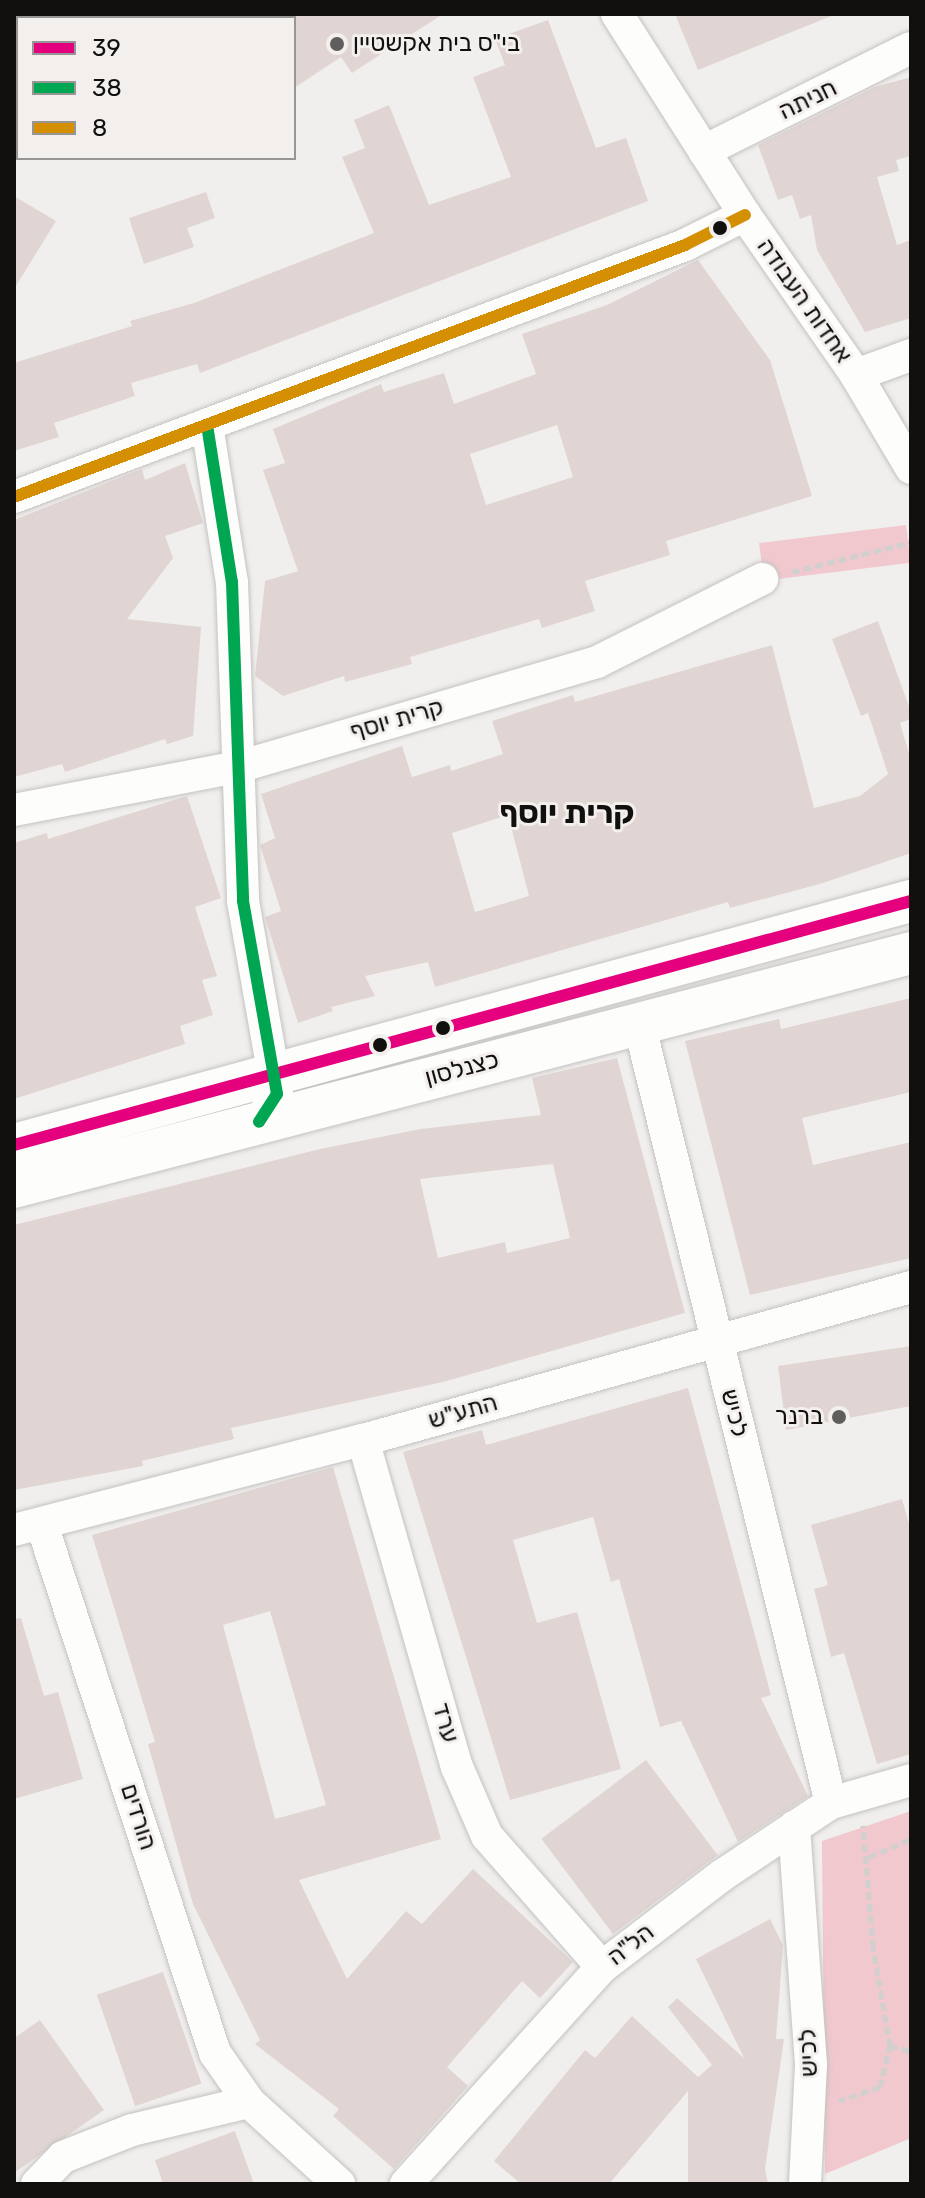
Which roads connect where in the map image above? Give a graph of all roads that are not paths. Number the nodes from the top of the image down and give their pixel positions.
1 (617, 14) edge
2 (911, 48) edge
3 (704, 151) junction
4 (745, 215) junction
5 (911, 355) edge
6 (856, 375) junction
7 (207, 425) junction
8 (911, 468) edge
9 (14, 497) edge
10 (762, 579) road end
11 (238, 767) junction
12 (14, 810) edge
13 (911, 901) edge
14 (911, 953) edge
15 (639, 1023) junction
16 (275, 1076) junction
17 (259, 1122) junction
18 (14, 1145) edge
19 (14, 1187) edge
20 (911, 1287) edge
21 (716, 1341) junction
22 (363, 1440) junction
23 (28, 1528) edge
24 (911, 1780) edge
25 (844, 1798) junction
26 (794, 1827) junction
27 (602, 1967) junction
28 (249, 2102) junction
29 (37, 2184) edge
30 (339, 2184) edge
31 (406, 2184) edge
32 (805, 2184) edge

1 - 3 street, אחדות העבודה
2 - 3 street, חניתה
3 - 4 street, אחדות העבודה
4 - 6 street, אחדות העבודה
4 - 7 street
5 - 6 street
6 - 8 street, אחדות העבודה
7 - 9 street
7 - 11 street
10 - 11 street, קרית יוסף
11 - 12 street, קרית יוסף
11 - 16 street
13 - 16 street, כצנלסון
14 - 15 street, כצנלסון
15 - 17 street, כצנלסון
15 - 21 street, לכיש
16 - 17 street
16 - 18 street, כצנלסון
17 - 19 street, כצנלסון
20 - 21 street, התע"ש
21 - 22 street, התע"ש
21 - 25 street, לכיש
22 - 23 street, התע"ש
22 - 27 street, ערד
23 - 28 street, הורדים
24 - 25 street, הל"ה
25 - 26 street, הל"ה
26 - 27 street, הל"ה
26 - 32 street, לכיש
27 - 31 street, הל"ה
28 - 29 street
28 - 30 street, הורדים

